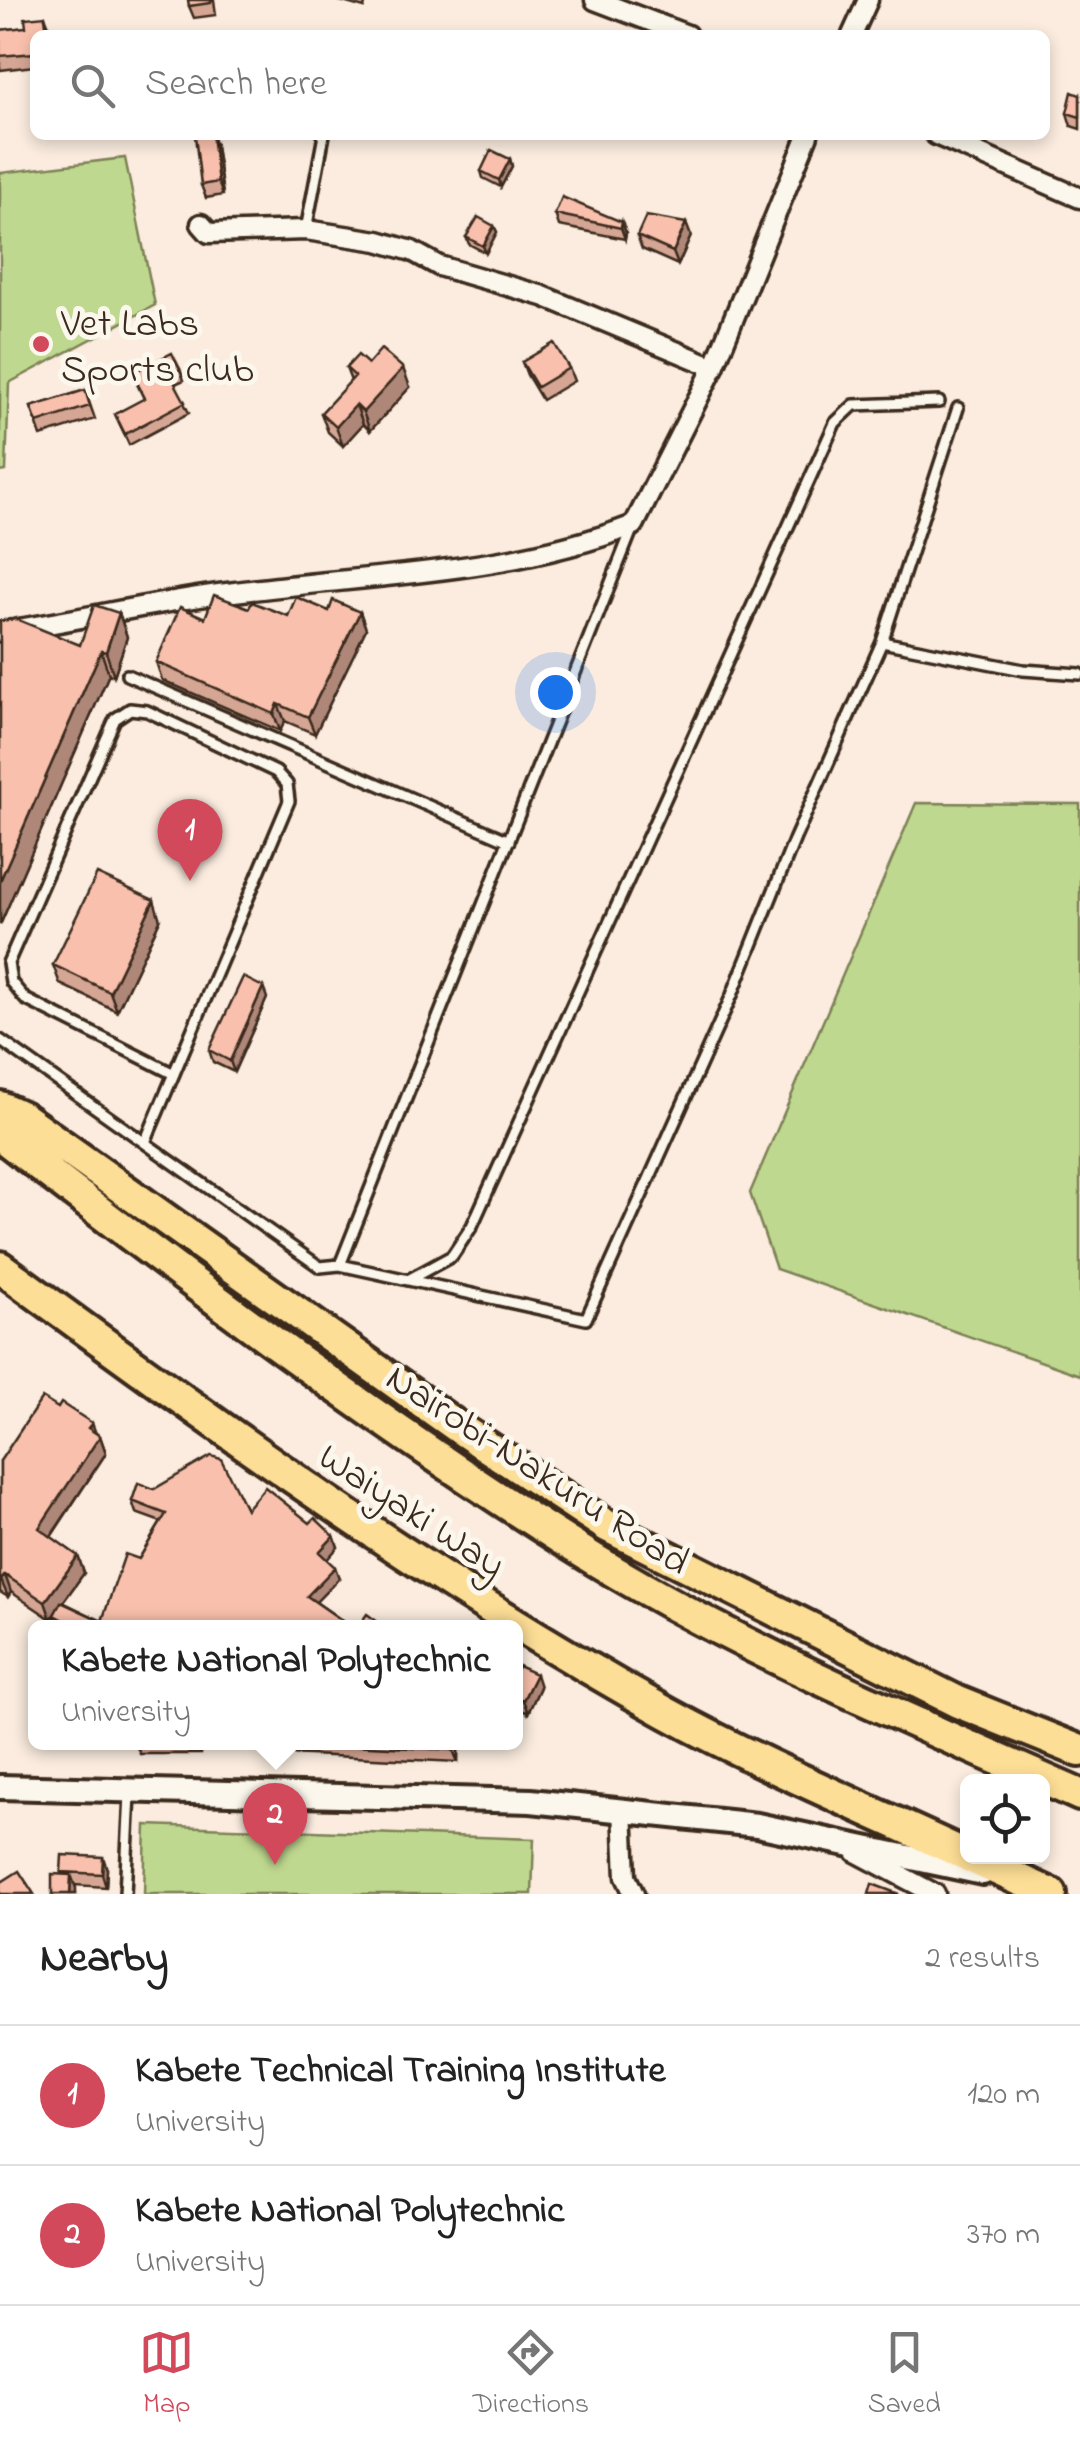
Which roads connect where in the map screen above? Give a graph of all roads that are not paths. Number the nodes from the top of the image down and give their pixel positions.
1 (595, 0) edge
2 (868, 0) edge
3 (674, 30) edge
4 (854, 30) edge
5 (323, 140) edge
6 (806, 140) edge
7 (947, 140) edge
8 (1080, 198) edge
9 (201, 224) dead end
10 (306, 230) junction
11 (714, 368) junction
12 (940, 402) dead end
13 (958, 408) dead end
14 (634, 525) junction
15 (0, 632) edge
16 (882, 642) junction
17 (1080, 674) edge
18 (127, 676) dead end
19 (509, 841) junction
20 (0, 1040) edge
21 (174, 1074) junction
22 (0, 1107) edge
23 (0, 1135) edge
24 (146, 1140) junction
25 (340, 1265) junction
26 (0, 1268) edge
27 (408, 1280) junction
28 (510, 1620) edge
29 (523, 1629) edge
30 (1080, 1751) edge
31 (0, 1787) edge
32 (130, 1791) junction
33 (1080, 1795) edge
34 (623, 1809) junction
35 (841, 1844) junction
36 (960, 1852) edge
37 (985, 1864) edge
38 (1016, 1879) junction
39 (125, 1894) edge
40 (634, 1894) edge
41 (935, 1894) edge
42 (1051, 1894) edge

1 - 3 street
2 - 4 street
5 - 10 lane
6 - 11 street
7 - 8 street
9 - 10 street
10 - 11 street
11 - 14 street
12 - 27 lane
13 - 16 lane
14 - 15 street
14 - 19 lane
16 - 17 lane
16 - 27 lane
18 - 19 lane
19 - 25 lane
20 - 24 lane
21 - 21 lane
21 - 24 lane
22 - 30 highway
23 - 33 highway, Nairobi-Nakuru Road
24 - 25 lane
25 - 27 lane
26 - 28 highway, Waiyaki Way
29 - 36 highway, Waiyaki Way
31 - 32 street
32 - 34 street
32 - 39 lane
34 - 35 street
34 - 40 street
35 - 38 street
35 - 41 street
37 - 38 highway, Waiyaki Way
38 - 42 highway, Waiyaki Way

